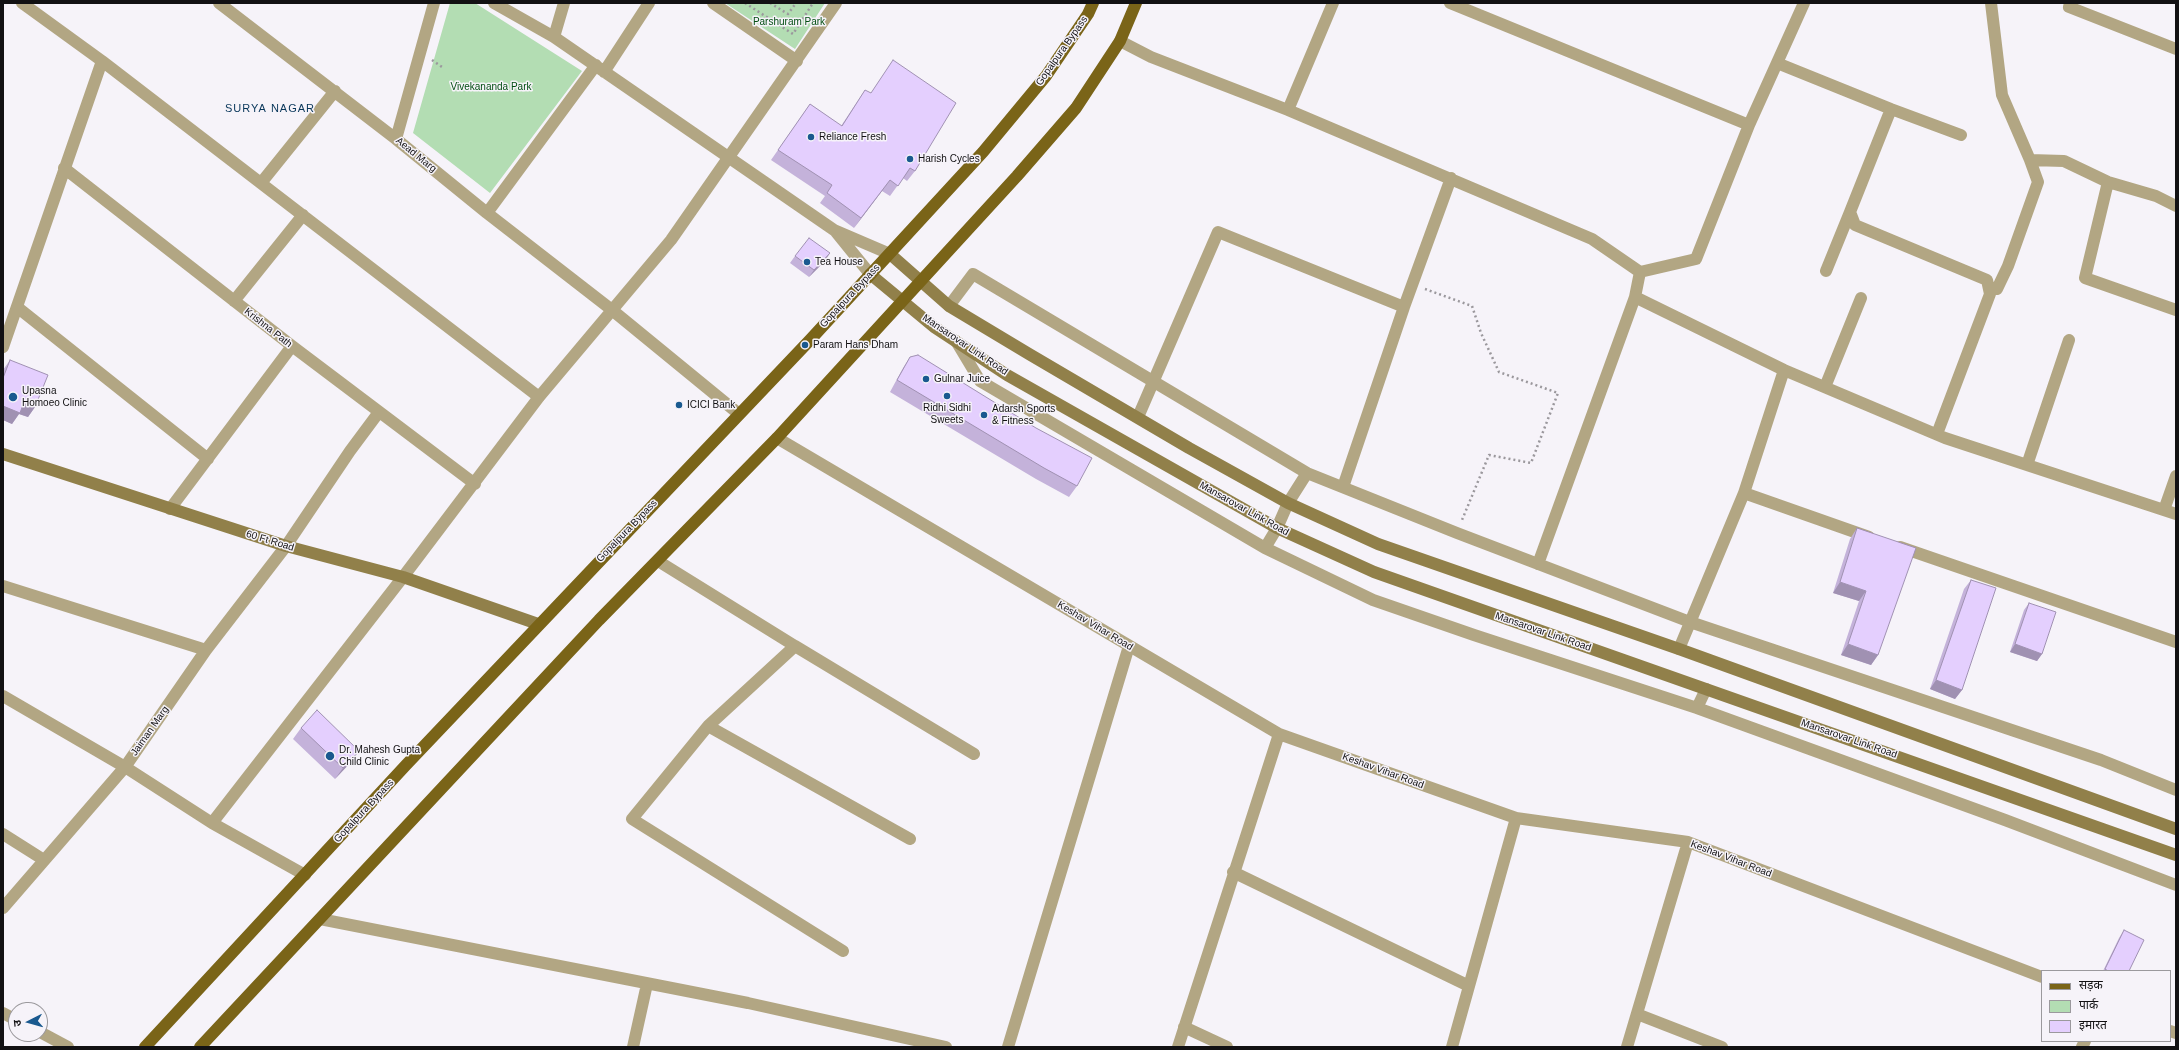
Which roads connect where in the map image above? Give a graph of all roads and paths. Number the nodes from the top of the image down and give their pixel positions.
1 (22, 3) edge
2 (219, 3) edge
3 (494, 3) edge
4 (564, 3) edge
5 (649, 3) edge
6 (713, 3) edge
7 (745, 3) edge
8 (770, 3) edge
9 (796, 3) edge
10 (813, 3) edge
11 (836, 3) edge
12 (1093, 3) edge
13 (1136, 3) edge
14 (1333, 3) edge
15 (1450, 3) edge
16 (1804, 3) edge
17 (1991, 3) edge
18 (2070, 3) edge
19 (431, 4) edge
20 (554, 37) junction
21 (1120, 41) junction
22 (2176, 49) edge
23 (102, 61) junction
24 (798, 61) junction
25 (1777, 63) junction
26 (600, 68) junction
27 (334, 91) junction
28 (1288, 110) junction
29 (1891, 110) junction
30 (1749, 126) junction
31 (1961, 134) dead end
32 (396, 139) junction
33 (730, 156) junction
34 (2030, 160) junction
35 (64, 168) junction
36 (1450, 178) junction
37 (2108, 182) junction
38 (261, 183) junction
39 (2176, 206) edge
40 (1850, 212) junction
41 (487, 213) junction
42 (303, 216) junction
43 (834, 230) junction
44 (890, 254) junction
45 (1826, 271) dead end
46 (1640, 272) junction
47 (870, 274) junction
48 (920, 282) junction
49 (1412, 284) junction
50 (1997, 289) dead end
51 (1635, 297) junction
52 (1861, 298) dead end
53 (234, 301) junction
54 (903, 301) junction
55 (949, 306) junction
56 (17, 307) junction
57 (1404, 307) junction
58 (612, 310) junction
59 (2176, 310) edge
60 (2068, 340) dead end
61 (956, 341) junction
62 (292, 346) junction
63 (3, 347) edge
64 (1784, 370) junction
65 (1155, 382) junction
66 (1825, 387) junction
67 (539, 397) junction
68 (379, 412) junction
69 (739, 414) junction
70 (1138, 417) junction
71 (1937, 434) junction
72 (777, 438) junction
73 (3, 454) edge
74 (208, 459) junction
75 (2027, 465) junction
76 (1307, 473) junction
77 (2176, 476) edge
78 (475, 484) junction
79 (1343, 487) junction
80 (1744, 493) junction
81 (1288, 503) junction
82 (170, 509) junction
83 (2170, 512) edge
84 (1277, 528) junction
85 (1457, 533) junction
86 (286, 546) junction
87 (1265, 548) junction
88 (658, 561) junction
89 (1538, 564) junction
90 (403, 577) junction
91 (3, 586) edge
92 (1690, 622) junction
93 (538, 624) junction
94 (2176, 642) edge
95 (794, 646) junction
96 (1129, 646) junction
97 (1679, 649) junction
98 (206, 650) junction
99 (1706, 689) junction
100 (3, 696) edge
101 (1697, 708) junction
102 (708, 726) junction
103 (1279, 734) junction
104 (974, 754) dead end
105 (125, 766) junction
106 (2176, 790) edge
107 (1516, 818) junction
108 (212, 823) junction
109 (2176, 829) edge
110 (3, 834) edge
111 (910, 839) dead end
112 (1688, 842) junction
113 (2176, 855) edge
114 (44, 860) junction
115 (1233, 872) junction
116 (305, 875) junction
117 (2176, 885) edge
118 (3, 908) edge
119 (320, 919) junction
120 (843, 951) dead end
121 (2041, 977) edge
122 (647, 984) junction
123 (1469, 986) junction
124 (1637, 1014) junction
125 (1184, 1027) junction
126 (48, 1036) edge
127 (68, 1047) edge
128 (145, 1047) edge
129 (200, 1047) edge
130 (633, 1047) edge
131 (946, 1047) edge
132 (1008, 1047) edge
133 (1178, 1047) edge
134 (1227, 1047) edge
135 (1452, 1047) edge
136 (1627, 1047) edge
137 (1722, 1047) edge

1 - 23 street
2 - 27 street, Aead Marg
3 - 20 street
4 - 20 street
5 - 26 street
6 - 24 street
7 - 10 path
8 - 9 path
11 - 24 street
12 - 44 main road, Gopalpura Bypass
13 - 21 main road
14 - 28 street
15 - 30 street
16 - 25 street
17 - 34 street
18 - 22 street
19 - 32 street
20 - 26 street
21 - 28 street
21 - 48 main road
23 - 35 street
23 - 38 street
24 - 33 street
25 - 29 street
25 - 30 street
26 - 33 street
26 - 41 street
27 - 32 street, Aead Marg
27 - 38 street
28 - 36 street
29 - 31 street
29 - 40 street
30 - 46 street
32 - 41 street, Aead Marg
33 - 43 street
33 - 58 street
34 - 37 street
34 - 50 street
35 - 53 street, Krishna Path
35 - 56 street
36 - 46 street
36 - 49 street
37 - 39 street
37 - 59 street
38 - 42 street
40 - 45 street
40 - 71 street
41 - 58 street, Aead Marg
42 - 53 street
42 - 67 street
43 - 44 street
43 - 47 street, Mansarovar Link Road
44 - 47 main road, Gopalpura Bypass
44 - 48 street
46 - 51 street
47 - 54 street, Mansarovar Link Road
47 - 69 main road, Gopalpura Bypass
48 - 54 main road
48 - 55 street
49 - 57 street
49 - 85 path
51 - 64 street
51 - 89 street
52 - 66 street
53 - 62 street, Krishna Path
54 - 61 street, Mansarovar Link Road
54 - 72 main road
55 - 65 street
55 - 70 street
56 - 63 street
56 - 74 street
57 - 65 street
57 - 79 street
58 - 67 street
58 - 69 street, Aead Marg
60 - 75 street
61 - 84 street, Mansarovar Link Road
61 - 87 street
62 - 68 street, Krishna Path
62 - 74 street
64 - 66 street
64 - 80 street
65 - 70 street
65 - 76 street
66 - 71 street
67 - 78 street
68 - 78 street, Krishna Path
68 - 86 street, Jaiman Marg
69 - 93 main road, Gopalpura Bypass
70 - 81 street
71 - 75 street
72 - 88 main road
72 - 96 street, Keshav Vihar Road
73 - 82 street, 60 Ft Road
74 - 82 street
75 - 83 street
76 - 79 street
76 - 81 street
77 - 83 street
78 - 90 street
79 - 85 street
80 - 92 street
80 - 94 street
81 - 84 street
81 - 97 street
82 - 86 street, 60 Ft Road
84 - 87 street
84 - 99 street, Mansarovar Link Road
85 - 89 street
86 - 90 street, 60 Ft Road
86 - 98 street, Jaiman Marg
87 - 101 street
88 - 95 street
88 - 119 main road
89 - 92 street
90 - 93 street, 60 Ft Road
90 - 108 street
91 - 98 street
92 - 97 street
92 - 106 street
93 - 116 main road, Gopalpura Bypass
95 - 102 street
95 - 104 street
96 - 103 street, Keshav Vihar Road
96 - 132 street
97 - 109 street
98 - 105 street, Jaiman Marg
99 - 101 street
99 - 113 street, Mansarovar Link Road
100 - 105 street
101 - 117 street
102 - 111 street
102 - 120 street
103 - 107 street, Keshav Vihar Road
103 - 115 street
105 - 108 street
105 - 114 street, Jaiman Marg
107 - 112 street, Keshav Vihar Road
107 - 123 street
108 - 116 street
110 - 114 street
112 - 121 street, Keshav Vihar Road
112 - 124 street
114 - 118 street, Jaiman Marg
115 - 123 street
115 - 125 street
116 - 128 main road, Gopalpura Bypass
119 - 122 street
119 - 129 main road
122 - 130 street
122 - 131 street
123 - 135 street
124 - 136 street
124 - 137 street
125 - 133 street
125 - 134 street
126 - 127 street

